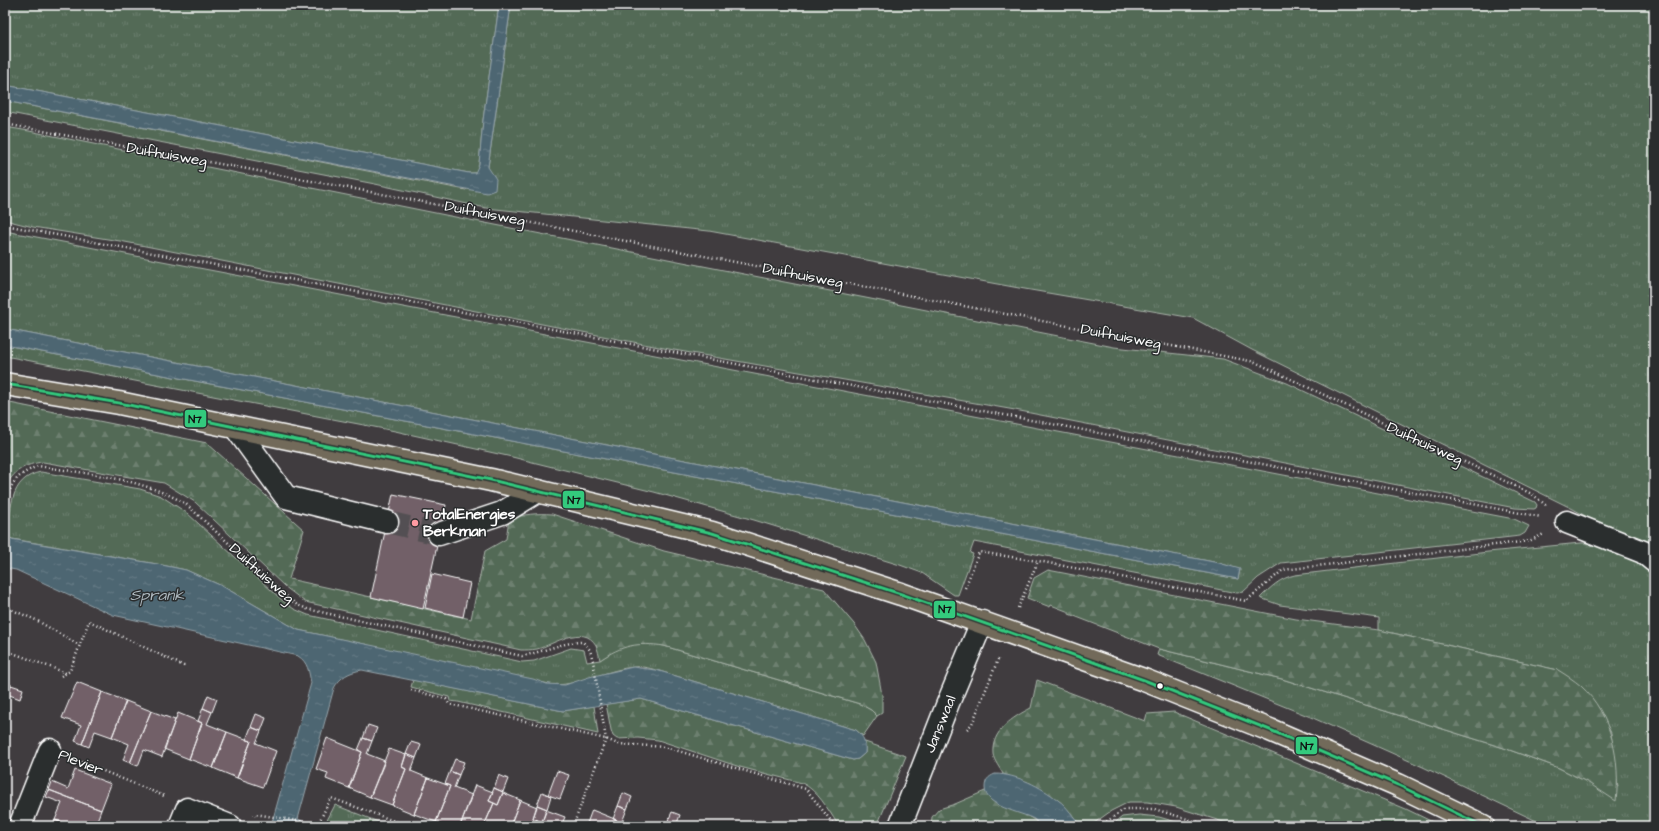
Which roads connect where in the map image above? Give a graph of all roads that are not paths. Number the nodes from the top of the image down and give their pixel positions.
1 (5, 384) edge
2 (236, 428) junction
3 (538, 491) junction
4 (387, 522) tunnel mouth
5 (1567, 522) road end
6 (439, 534) tunnel mouth
7 (1654, 561) edge
8 (982, 622) junction
9 (50, 750) road end
10 (183, 818) edge
11 (20, 826) edge
12 (230, 826) edge
13 (900, 826) edge
14 (1483, 826) edge

1 - 2 main road
2 - 3 main road
2 - 4 street
3 - 6 street
3 - 8 main road
5 - 7 street
8 - 13 street, Janswaal
8 - 14 main road
9 - 11 street, Plevier
10 - 12 street

